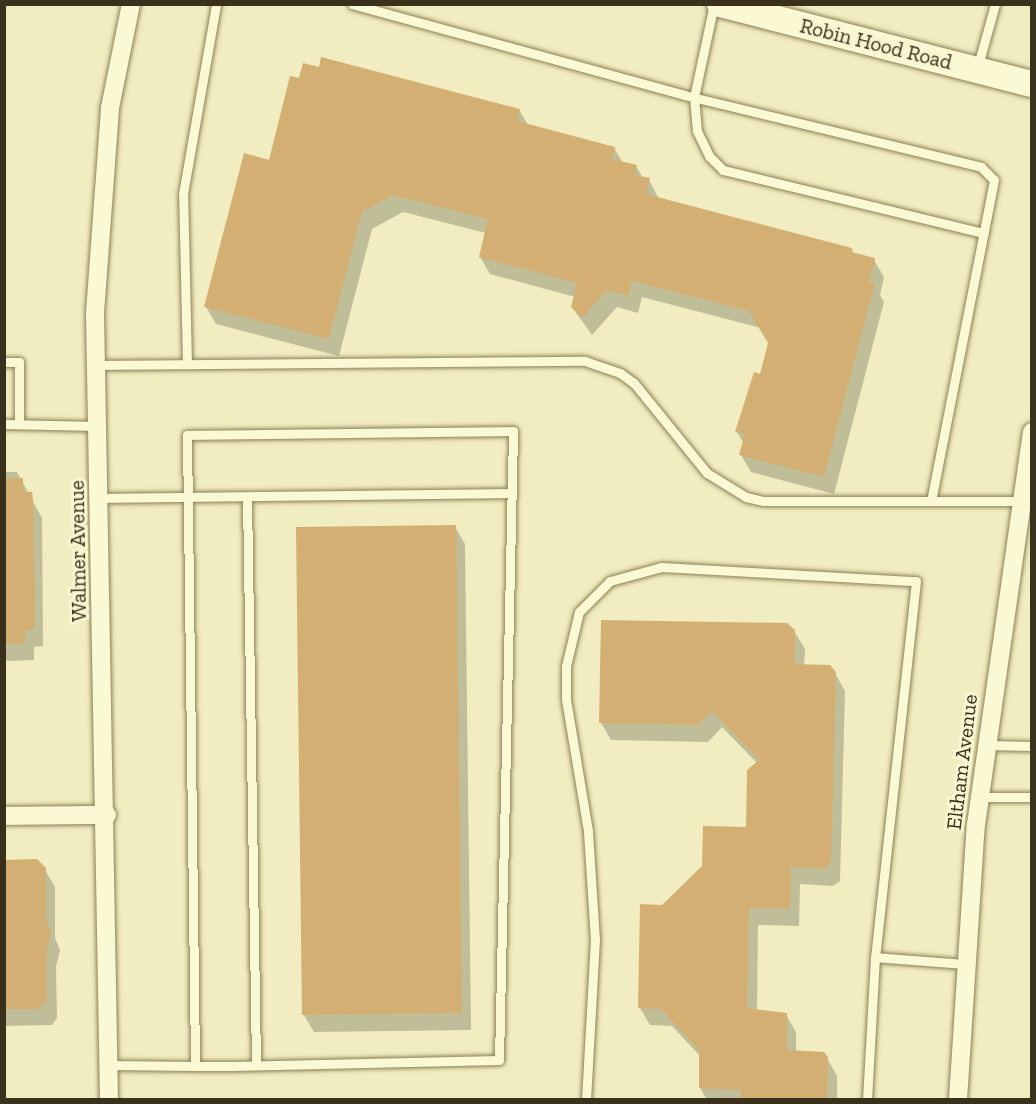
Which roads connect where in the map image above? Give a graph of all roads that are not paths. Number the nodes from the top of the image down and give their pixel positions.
1 (131, 4) edge
2 (216, 4) edge
3 (352, 4) edge
4 (714, 4) edge
5 (720, 4) edge
6 (995, 4) edge
7 (977, 70) junction
8 (1032, 84) edge
9 (694, 97) junction
10 (983, 233) junction
11 (4, 362) edge
12 (187, 364) junction
13 (95, 365) junction
14 (4, 424) edge
15 (19, 424) junction
16 (97, 426) junction
17 (1032, 432) edge
18 (511, 493) junction
19 (247, 497) junction
20 (99, 498) junction
21 (188, 498) junction
22 (931, 501) junction
23 (1020, 501) junction
24 (986, 745) junction
25 (1032, 746) edge
26 (980, 797) junction
27 (1032, 797) edge
28 (107, 815) junction
29 (4, 816) edge
30 (875, 957) junction
31 (967, 964) junction
32 (109, 1065) junction
33 (256, 1065) junction
34 (195, 1066) junction
35 (109, 1100) edge
36 (586, 1100) edge
37 (867, 1100) edge
38 (958, 1100) edge

1 - 13 street, Walmer Avenue
2 - 12 lane
3 - 9 lane
4 - 9 lane
5 - 7 street, Robin Hood Road
6 - 7 lane
7 - 8 street, Robin Hood Road
9 - 10 lane
9 - 10 lane
10 - 22 lane
11 - 15 lane
12 - 13 lane
12 - 22 lane
13 - 16 street, Walmer Avenue
14 - 15 lane
15 - 16 lane
16 - 20 street, Walmer Avenue
17 - 23 street, Eltham Avenue
18 - 19 lane
18 - 21 lane
18 - 33 lane
19 - 21 lane
19 - 33 lane
20 - 21 lane
20 - 28 street, Walmer Avenue
21 - 34 lane
22 - 23 lane
23 - 24 street, Eltham Avenue
24 - 25 lane
24 - 26 street, Eltham Avenue
26 - 27 lane
26 - 31 street, Eltham Avenue
28 - 29 street
28 - 32 street, Walmer Avenue
30 - 31 lane
30 - 36 lane
30 - 37 lane
31 - 38 street, Eltham Avenue
32 - 34 lane
32 - 35 street, Walmer Avenue
33 - 34 lane

